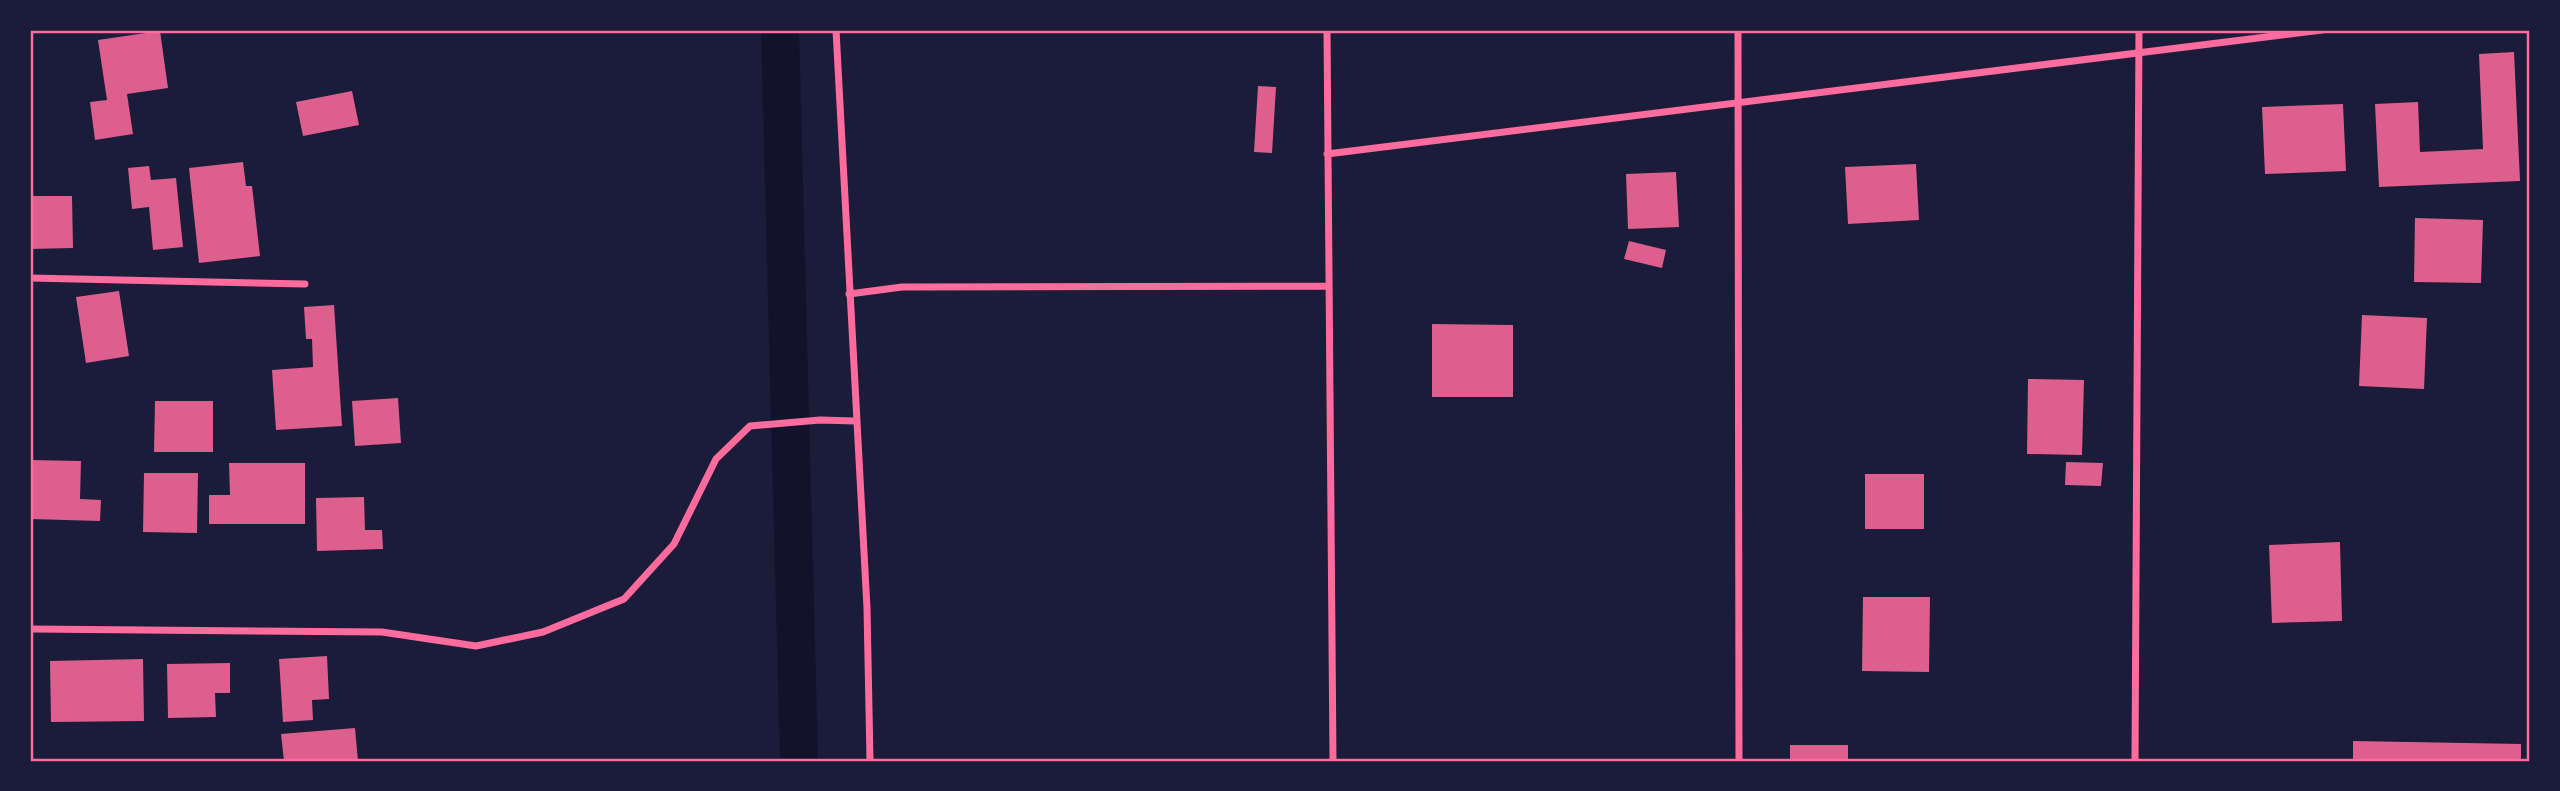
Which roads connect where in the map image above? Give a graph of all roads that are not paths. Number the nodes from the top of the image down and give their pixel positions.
1 (836, 30) edge
2 (1326, 30) edge
3 (1738, 30) edge
4 (2138, 30) edge
5 (2322, 30) edge
6 (2138, 52) junction
7 (1738, 103) junction
8 (1326, 154) junction
9 (30, 278) edge
10 (305, 284) dead end
11 (1328, 286) junction
12 (849, 293) junction
13 (855, 421) junction
14 (30, 629) edge
15 (870, 761) edge
16 (1333, 761) edge
17 (1739, 761) edge
18 (2135, 761) edge

1 - 12 street
2 - 8 street
3 - 7 street
4 - 6 street
5 - 6 street
6 - 7 street
6 - 18 street
7 - 8 street
7 - 17 street
8 - 11 street
9 - 10 street
11 - 12 street
11 - 16 street
12 - 13 street
13 - 14 street
13 - 15 street

